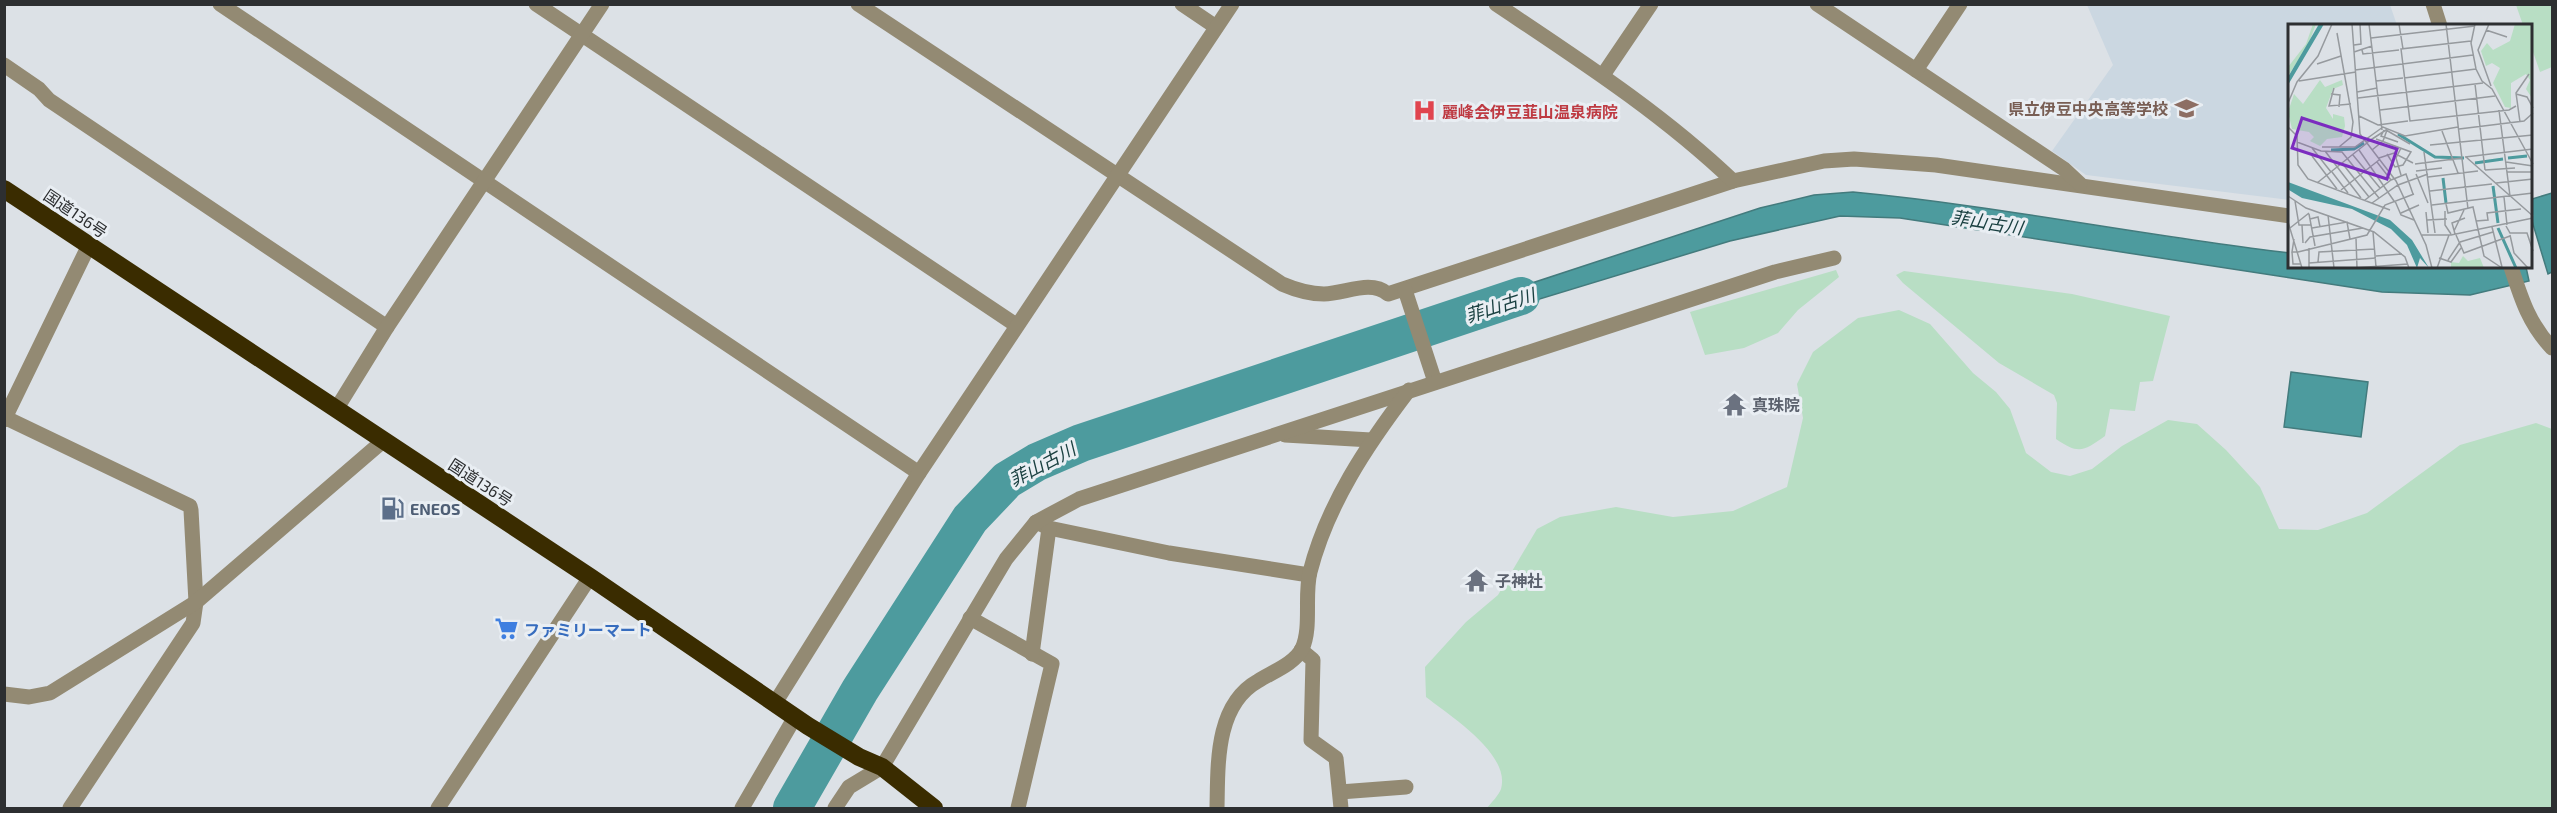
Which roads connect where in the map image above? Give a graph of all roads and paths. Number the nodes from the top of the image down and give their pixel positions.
1 (220, 4) edge
2 (537, 4) edge
3 (602, 4) edge
4 (858, 4) edge
5 (1182, 4) edge
6 (1232, 4) edge
7 (1496, 4) edge
8 (1651, 4) edge
9 (1817, 4) edge
10 (1960, 4) edge
11 (2433, 4) edge
12 (2439, 24) edge
13 (1216, 27) junction
14 (582, 35) junction
15 (4, 65) edge
16 (1916, 70) junction
17 (1603, 75) junction
18 (1117, 178) junction
19 (1733, 181) junction
20 (484, 182) junction
21 (2080, 184) junction
22 (4, 189) edge
23 (2288, 216) edge
24 (89, 245) junction
25 (1834, 258) dead end
26 (2511, 268) edge
27 (1404, 290) junction
28 (1016, 325) junction
29 (387, 327) junction
30 (2553, 348) edge
31 (1434, 377) junction
32 (1409, 390) junction
33 (337, 408) junction
34 (5, 418) edge
35 (1276, 434) junction
36 (383, 441) junction
37 (1371, 441) junction
38 (919, 472) junction
39 (1042, 525) junction
40 (1309, 575) junction
41 (590, 577) junction
42 (196, 602) junction
43 (970, 618) junction
44 (1301, 650) junction
45 (1032, 654) junction
46 (4, 694) edge
47 (775, 703) junction
48 (802, 722) junction
49 (882, 767) junction
50 (1406, 787) dead end
51 (1340, 792) junction
52 (70, 808) edge
53 (438, 808) edge
54 (741, 808) edge
55 (835, 808) edge
56 (934, 808) edge
57 (1018, 808) edge
58 (1217, 808) edge
59 (1341, 808) edge

1 - 20 street
2 - 14 street
3 - 14 street
4 - 18 street
5 - 13 street
6 - 13 street
7 - 17 street
8 - 17 street
9 - 16 street
10 - 16 street
11 - 12 street
13 - 18 street
14 - 20 street
14 - 28 street
15 - 29 street
16 - 21 street
17 - 19 street
18 - 27 street
18 - 28 street
19 - 21 street
19 - 27 street
20 - 29 street
20 - 38 street
21 - 23 street
22 - 24 highway, 国道136号
24 - 33 highway, 国道136号
24 - 34 street
25 - 31 street
26 - 30 street
27 - 31 street
28 - 38 street
29 - 33 street
31 - 32 street
32 - 35 street
32 - 37 street
33 - 36 highway, 国道136号
34 - 42 street
35 - 37 street
35 - 39 street
36 - 41 highway, 国道136号
36 - 42 street
37 - 40 street
38 - 47 street
39 - 40 street
39 - 43 street
39 - 45 street
40 - 44 street
41 - 47 highway, 国道136号
41 - 53 street
42 - 46 street
42 - 52 street
43 - 45 street
43 - 49 street
44 - 51 street
44 - 58 street
45 - 57 street
47 - 48 highway, 国道136号
48 - 49 highway, 国道136号
48 - 54 street
49 - 55 street
49 - 56 highway, 国道136号
50 - 51 street
51 - 59 street

